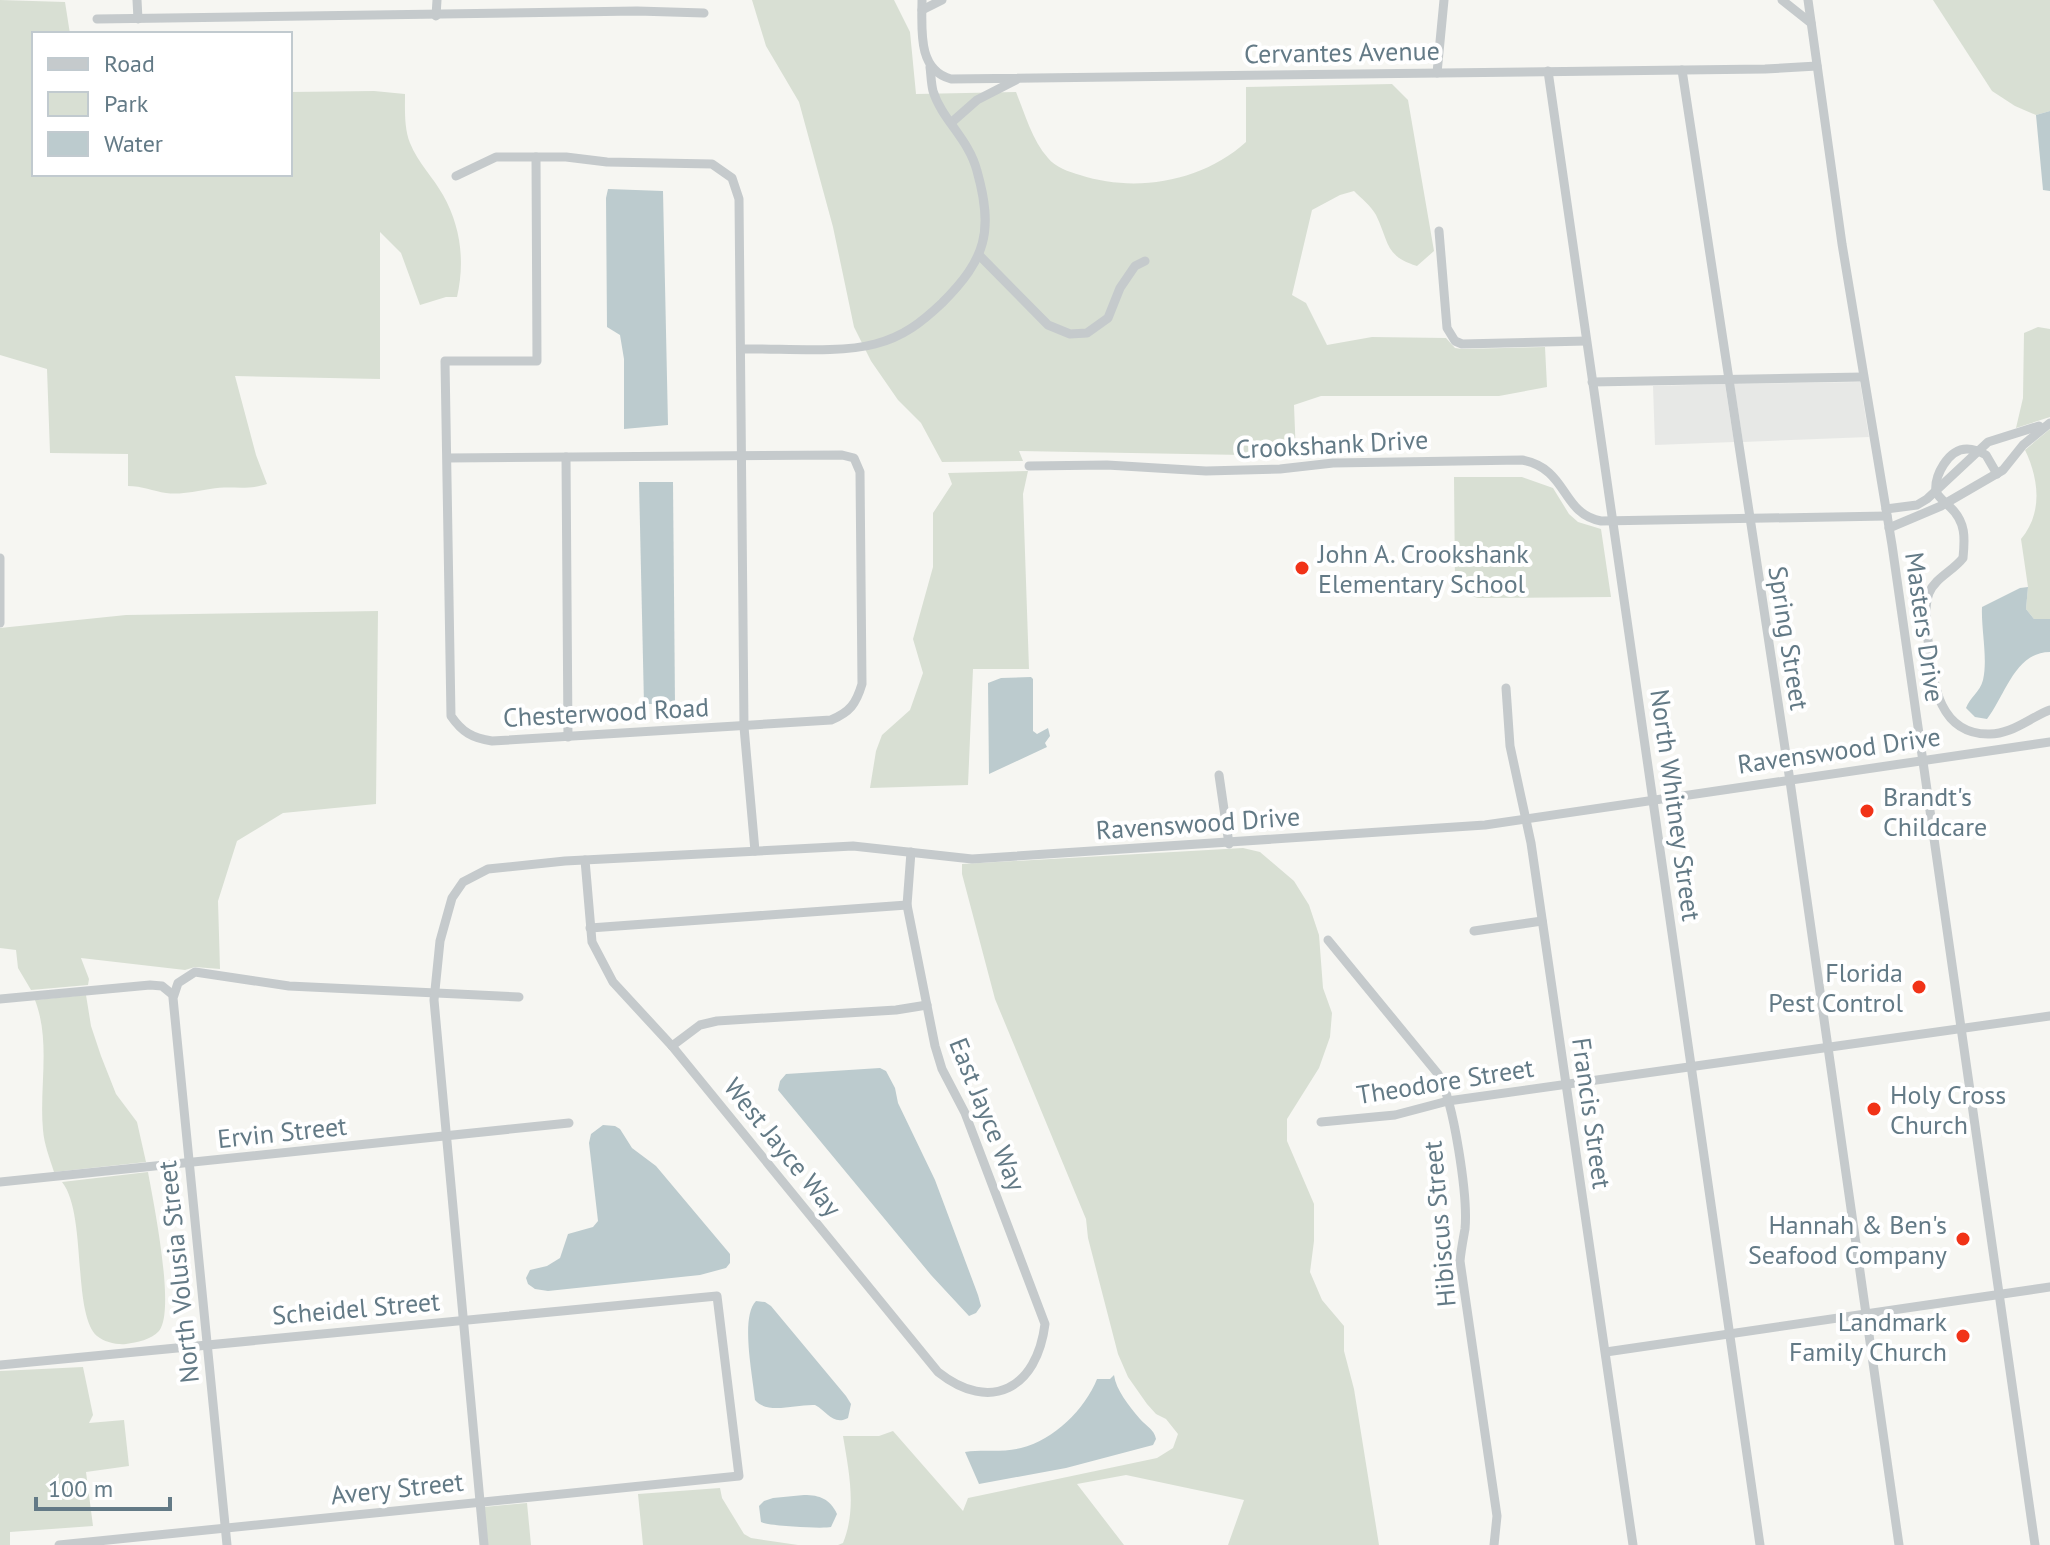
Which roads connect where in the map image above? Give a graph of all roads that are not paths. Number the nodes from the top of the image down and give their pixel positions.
1 (137, 0) edge
2 (437, 0) edge
3 (942, 0) edge
4 (1444, 0) edge
5 (1782, 0) edge
6 (1808, 0) edge
7 (922, 5) edge
8 (704, 13) dead end
9 (436, 16) junction
10 (97, 19) dead end
11 (138, 19) junction
12 (1811, 23) junction
13 (1817, 66) junction
14 (930, 67) junction
15 (1682, 70) junction
16 (1548, 71) junction
17 (1437, 73) junction
18 (1019, 78) junction
19 (952, 122) junction
20 (536, 157) junction
21 (456, 176) dead end
22 (1439, 231) dead end
23 (979, 255) junction
24 (1145, 261) dead end
25 (1586, 341) junction
26 (741, 349) junction
27 (1863, 377) junction
28 (1729, 379) junction
29 (1592, 382) junction
30 (2050, 422) edge
31 (1978, 451) junction
32 (741, 456) junction
33 (566, 457) junction
34 (447, 458) junction
35 (1029, 466) dead end
36 (1997, 474) junction
37 (1936, 492) junction
38 (1946, 503) junction
39 (1886, 512) junction
40 (1749, 518) junction
41 (1612, 521) junction
42 (1889, 528) junction
43 (0, 558) edge
44 (0, 623) edge
45 (1506, 688) dead end
46 (2050, 710) edge
47 (744, 727) junction
48 (568, 737) junction
49 (2050, 742) edge
50 (1922, 761) junction
51 (1219, 775) dead end
52 (1790, 781) junction
53 (1653, 800) junction
54 (1527, 819) junction
55 (1229, 844) junction
56 (755, 851) junction
57 (911, 852) junction
58 (585, 860) junction
59 (907, 905) junction
60 (1542, 921) junction
61 (590, 928) junction
62 (1474, 931) dead end
63 (1328, 940) dead end
64 (435, 993) junction
65 (173, 995) junction
66 (519, 997) dead end
67 (0, 999) edge
68 (927, 1005) junction
69 (2050, 1016) edge
70 (1960, 1028) junction
71 (672, 1046) junction
72 (1828, 1047) junction
73 (1692, 1067) junction
74 (1566, 1084) junction
75 (1448, 1101) junction
76 (1321, 1122) dead end
77 (569, 1123) dead end
78 (446, 1137) junction
79 (189, 1163) junction
80 (0, 1182) edge
81 (2050, 1287) edge
82 (1998, 1295) junction
83 (1866, 1314) junction
84 (463, 1320) junction
85 (1730, 1333) junction
86 (207, 1345) junction
87 (1606, 1352) junction
88 (0, 1365) edge
89 (1020, 1380) joint
90 (739, 1476) joint
91 (479, 1502) junction
92 (226, 1528) junction
93 (59, 1545) edge
94 (227, 1545) edge
95 (484, 1545) edge
96 (1494, 1545) edge
97 (1633, 1545) edge
98 (1760, 1545) edge
99 (1899, 1545) edge
100 (2035, 1545) edge

1 - 11 street
2 - 9 street
3 - 7 street
4 - 17 street
5 - 12 street
6 - 12 street, Masters Drive
7 - 14 street
8 - 9 street
9 - 11 street
10 - 11 street
12 - 13 street, Masters Drive
13 - 15 street, Cervantes Avenue
13 - 27 street, Masters Drive
14 - 18 street, Cervantes Avenue
14 - 19 street
15 - 16 street, Cervantes Avenue
15 - 28 street, Spring Street
16 - 17 street, Cervantes Avenue
16 - 25 street, North Whitney Street
17 - 18 street, Cervantes Avenue
18 - 19 street
19 - 23 street
20 - 21 street
20 - 26 street
20 - 34 street, Chesterwood Road
22 - 25 street
23 - 24 street
23 - 26 street
25 - 29 street, North Whitney Street
26 - 32 street
27 - 28 street
27 - 39 street, Masters Drive
28 - 29 street
28 - 40 street, Spring Street
29 - 41 street, North Whitney Street
30 - 31 street
30 - 36 street
31 - 36 street
31 - 37 street
32 - 33 street
32 - 47 street
32 - 47 street, Chesterwood Road
33 - 34 street
33 - 48 street
34 - 48 street, Chesterwood Road
35 - 41 street, Crookshank Drive
36 - 38 street
37 - 38 street
37 - 39 street
38 - 42 street
38 - 46 street
39 - 40 street
39 - 42 street, Masters Drive
40 - 41 street
40 - 52 street, Spring Street
41 - 53 street, North Whitney Street
42 - 50 street, Masters Drive
43 - 44 street
45 - 54 street, Francis Street
47 - 48 street, Chesterwood Road
47 - 56 street
49 - 50 street, Ravenswood Drive
50 - 52 street, Ravenswood Drive
50 - 70 street, Masters Drive
51 - 55 street
52 - 53 street, Ravenswood Drive
52 - 72 street, Spring Street
53 - 54 street, Ravenswood Drive
53 - 73 street, North Whitney Street
54 - 55 street, Ravenswood Drive
54 - 60 street, Francis Street
55 - 57 street, Ravenswood Drive
56 - 57 street, Ravenswood Drive
56 - 58 street, Ravenswood Drive
57 - 59 street, East Jayce Way
58 - 61 street, West Jayce Way
58 - 64 street, Ravenswood Drive
59 - 61 street
59 - 68 street, East Jayce Way
60 - 62 street
60 - 74 street, Francis Street
61 - 71 street, West Jayce Way
63 - 75 street, Hibiscus Street
64 - 65 street
64 - 66 street
64 - 78 street, Ravenswood Drive
65 - 67 street
65 - 79 street, North Volusia Street
68 - 71 street
68 - 89 street, East Jayce Way
69 - 70 street, Theodore Street
70 - 72 street, Theodore Street
70 - 82 street, Masters Drive
71 - 89 street, West Jayce Way
72 - 73 street, Theodore Street
72 - 83 street, Spring Street
73 - 74 street, Theodore Street
73 - 85 street, North Whitney Street
74 - 75 street, Theodore Street
74 - 87 street, Francis Street
75 - 76 street, Theodore Street
75 - 96 street, Hibiscus Street
77 - 78 street, Ervin Street
78 - 79 street, Ervin Street
78 - 84 street, Ravenswood Drive
79 - 80 street, Ervin Street
79 - 86 street, North Volusia Street
81 - 82 street
82 - 83 street
82 - 100 street, Masters Drive
83 - 85 street
83 - 99 street, Spring Street
84 - 86 street, Scheidel Street
84 - 90 street, Scheidel Street
84 - 91 street, Ravenswood Drive
85 - 87 street
85 - 98 street, North Whitney Street
86 - 88 street, Scheidel Street
86 - 92 street, North Volusia Street
87 - 97 street, Francis Street
90 - 91 street, Avery Street
91 - 92 street, Avery Street
91 - 95 street, Ravenswood Drive
92 - 93 street, Avery Street
92 - 94 street, North Volusia Street

